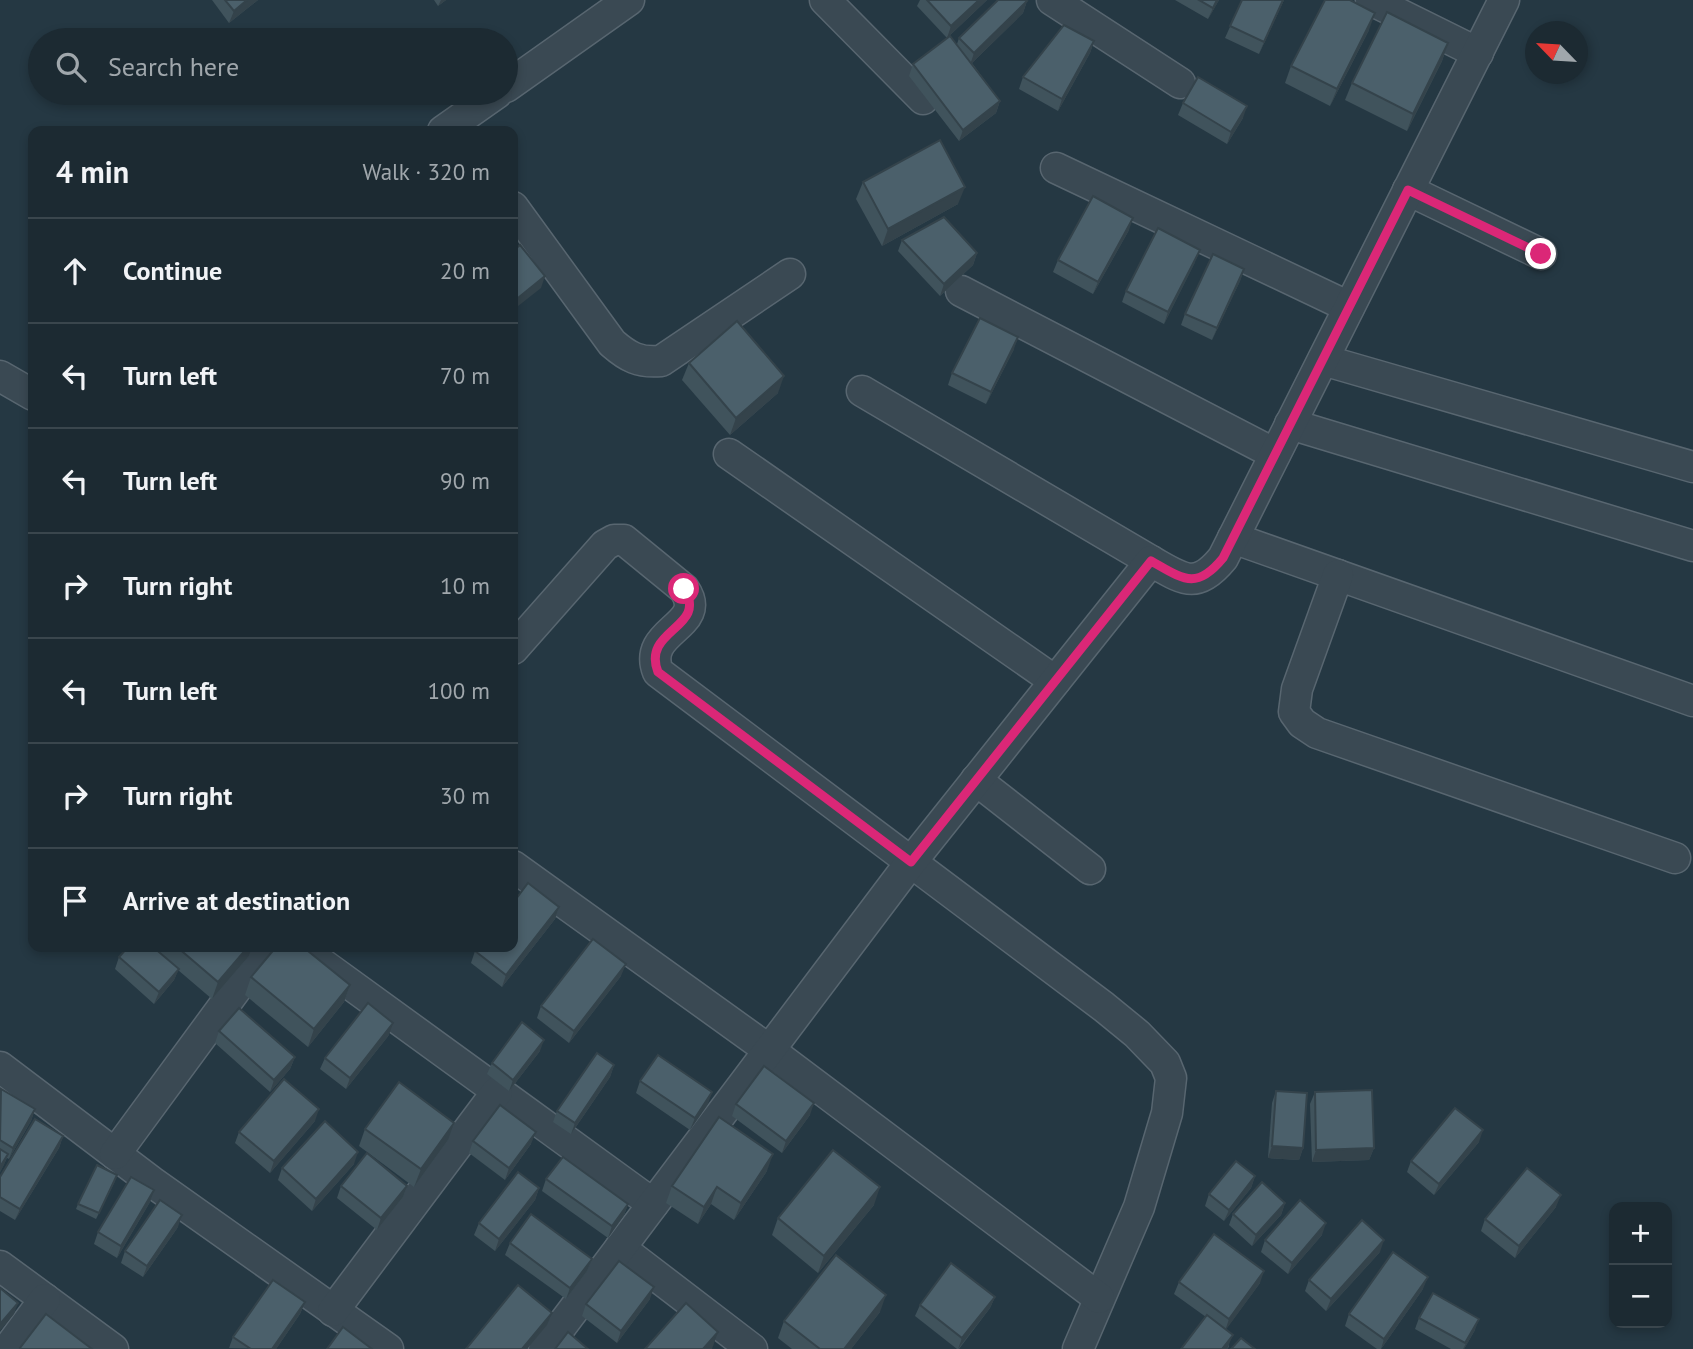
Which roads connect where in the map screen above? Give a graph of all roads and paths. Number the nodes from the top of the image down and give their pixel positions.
1 (629, 0) edge
2 (825, 0) edge
3 (1052, 0) edge
4 (1371, 0) edge
5 (1504, 0) edge
6 (1478, 53) junction
7 (518, 79) edge
8 (1180, 83) dead end
9 (923, 99) dead end
10 (482, 105) edge
11 (455, 126) edge
12 (1056, 168) dead end
13 (1408, 190) junction
14 (518, 214) edge
15 (1541, 254) dead end
16 (790, 274) dead end
17 (961, 291) dead end
18 (1349, 307) junction
19 (1322, 360) junction
20 (0, 376) edge
21 (862, 391) dead end
22 (28, 392) edge
23 (1290, 425) junction
24 (729, 454) dead end
25 (1275, 454) junction
26 (1693, 467) edge
27 (1233, 538) junction
28 (1693, 546) edge
29 (1151, 561) junction
30 (1338, 575) junction
31 (518, 643) edge
32 (1055, 681) junction
33 (1693, 701) edge
34 (976, 780) junction
35 (1675, 858) dead end
36 (911, 862) junction
37 (1090, 869) dead end
38 (518, 870) edge
39 (263, 952) edge
40 (306, 952) edge
41 (769, 1050) junction
42 (0, 1067) edge
43 (497, 1092) junction
44 (115, 1154) junction
45 (653, 1204) junction
46 (620, 1248) junction
47 (0, 1266) edge
48 (1099, 1298) junction
49 (45, 1299) junction
50 (333, 1311) junction
51 (8, 1349) edge
52 (113, 1349) edge
53 (388, 1349) edge
54 (544, 1349) edge
55 (752, 1349) edge
56 (1078, 1349) edge

1 - 7 street
2 - 9 street
3 - 8 street
4 - 6 street
5 - 6 street
6 - 13 street
10 - 11 street
12 - 18 street
13 - 15 street
13 - 18 street
14 - 16 street
17 - 25 street
18 - 19 street
19 - 23 street
19 - 26 street
20 - 22 street
21 - 29 street
23 - 25 street
23 - 28 street
24 - 32 street
25 - 27 street
27 - 29 street
27 - 30 street
29 - 32 street
30 - 33 street
30 - 35 street
31 - 36 street
32 - 34 street
34 - 36 street
34 - 37 street
36 - 41 street
36 - 48 street
38 - 41 street
39 - 44 street
40 - 43 street
41 - 45 street
41 - 48 street
42 - 44 street
43 - 45 street
43 - 50 street
44 - 50 street
45 - 46 street
46 - 54 street
46 - 55 street
47 - 49 street
48 - 56 street
49 - 51 street
49 - 52 street
50 - 53 street

